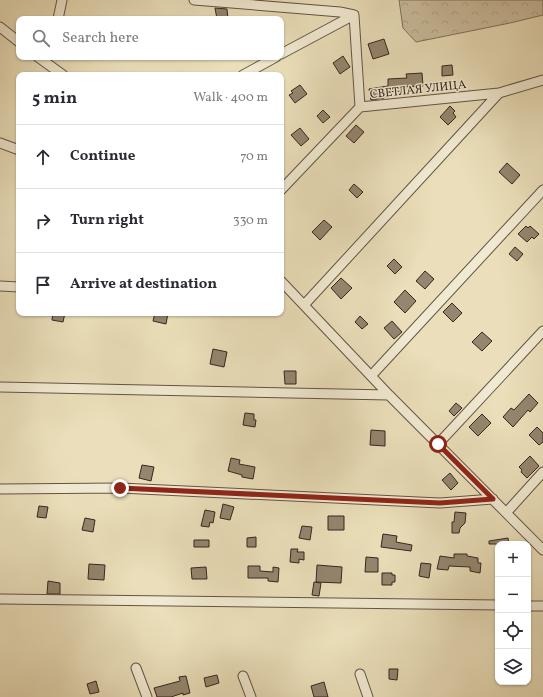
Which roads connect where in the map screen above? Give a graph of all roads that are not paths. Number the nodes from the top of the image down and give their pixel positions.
1 (62, 0) edge
2 (194, 0) edge
3 (354, 15) junction
4 (59, 16) edge
5 (0, 27) edge
6 (16, 40) edge
7 (284, 52) edge
8 (44, 60) edge
9 (270, 60) edge
10 (59, 72) edge
11 (248, 72) edge
12 (543, 80) edge
13 (500, 93) junction
14 (360, 107) junction
15 (0, 143) edge
16 (16, 149) edge
17 (284, 187) edge
18 (543, 190) edge
19 (0, 286) edge
20 (16, 287) edge
21 (285, 290) edge
22 (304, 305) junction
23 (543, 331) edge
24 (371, 376) junction
25 (0, 388) edge
26 (389, 395) junction
27 (438, 444) junction
28 (543, 472) edge
29 (0, 489) edge
30 (493, 499) junction
31 (506, 513) junction
32 (543, 550) edge
33 (0, 599) edge
34 (495, 606) edge
35 (531, 606) edge
36 (543, 606) edge
37 (136, 668) dead end
38 (360, 674) dead end
39 (243, 676) dead end
40 (147, 697) edge
41 (251, 697) edge
42 (368, 697) edge

1 - 4 street
2 - 3 street
3 - 7 street
3 - 14 street
5 - 6 street
8 - 10 street
9 - 11 street
12 - 13 street, СВЕТЛАЯ УЛИЦА
13 - 14 street, СВЕТЛАЯ УЛИЦА
13 - 22 street
14 - 17 street, СВЕТЛАЯ УЛИЦА
15 - 16 street
18 - 24 street
19 - 20 street
21 - 22 street
22 - 24 street
23 - 27 street
24 - 26 street
25 - 26 street
26 - 27 street
27 - 30 street
28 - 31 street
29 - 30 street
30 - 31 street
31 - 32 street
33 - 34 street
35 - 36 street
37 - 40 street
38 - 42 street
39 - 41 street

